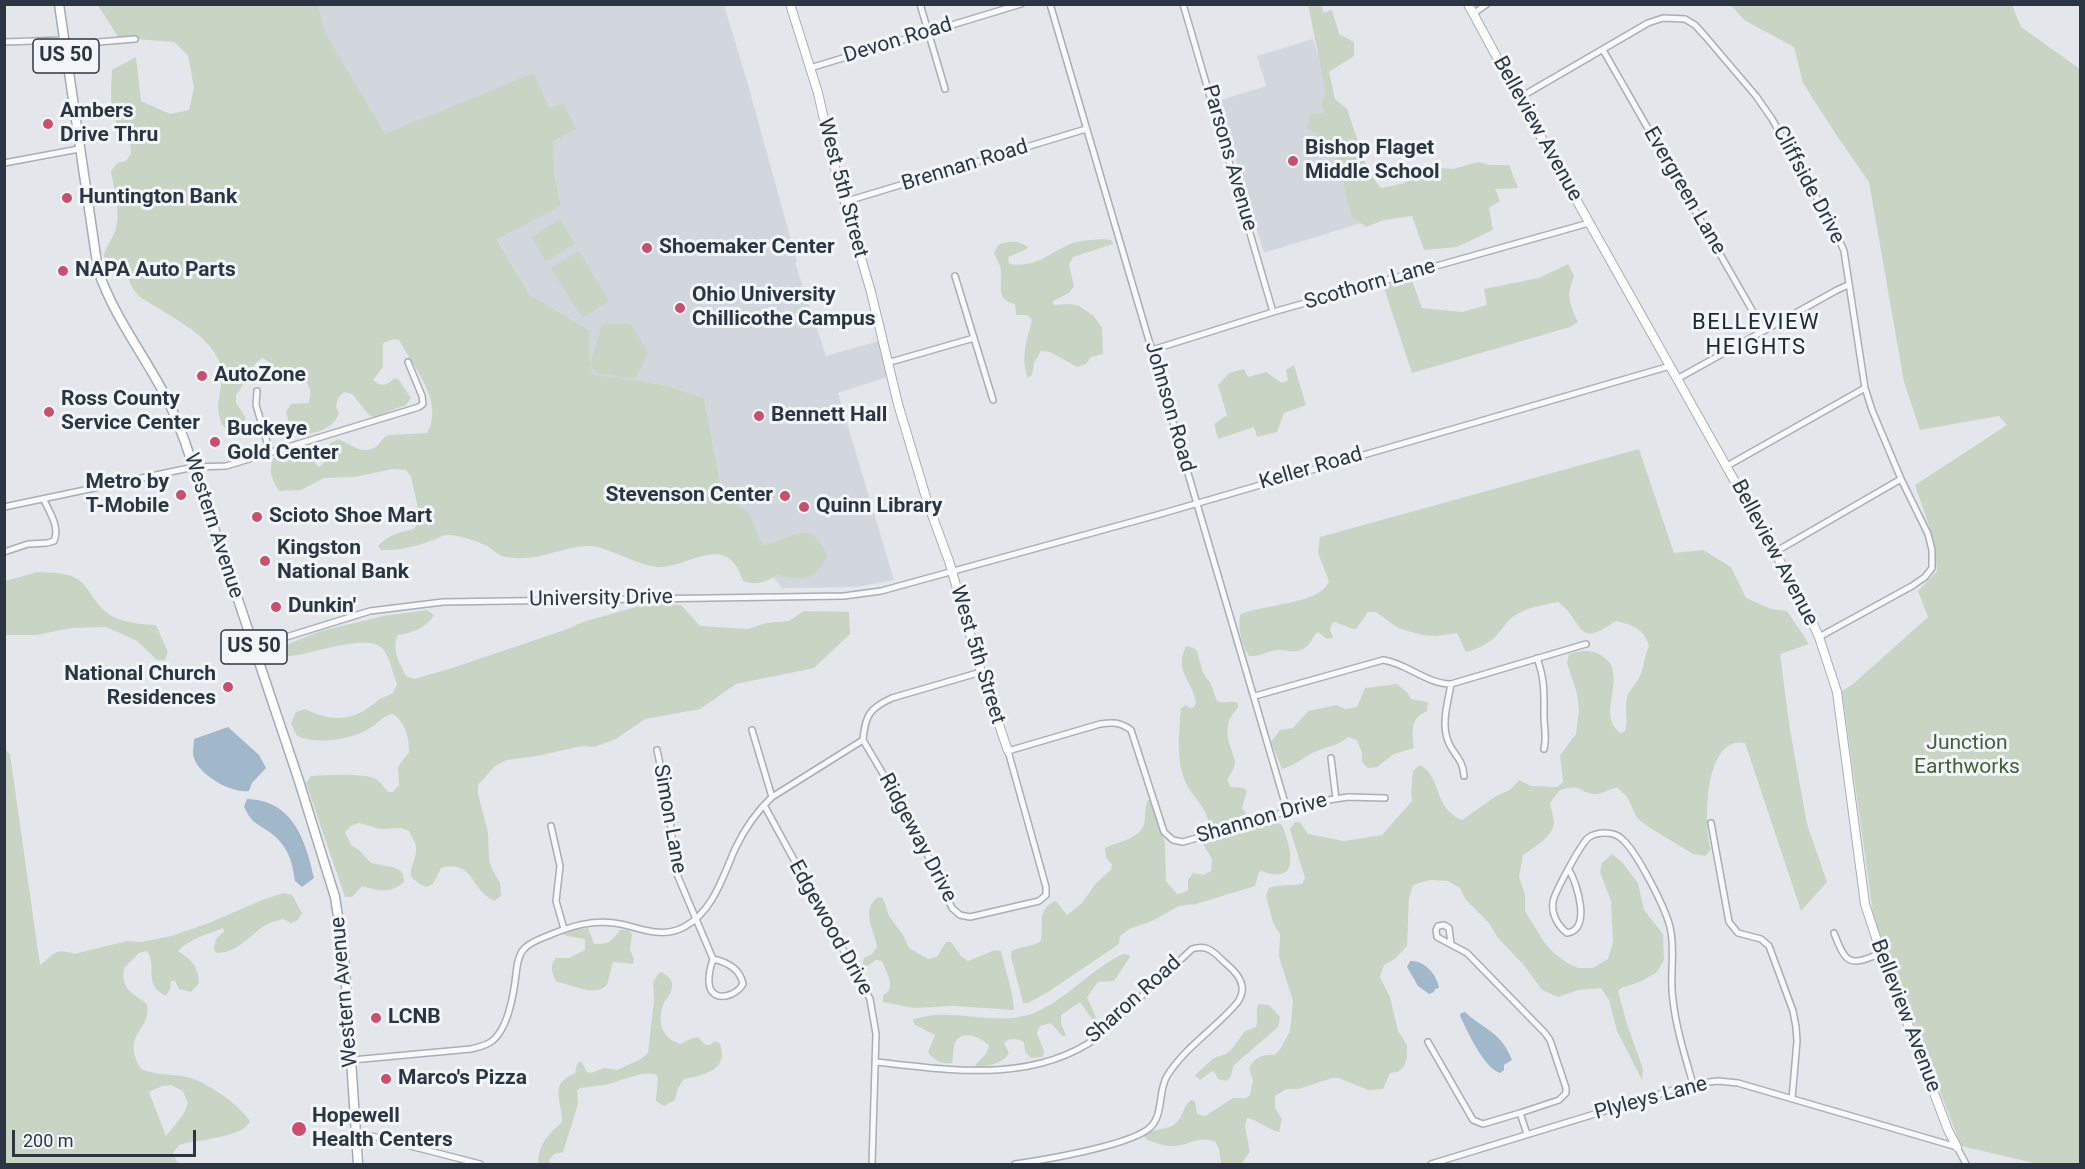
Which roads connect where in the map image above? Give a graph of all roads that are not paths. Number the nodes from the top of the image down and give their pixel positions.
1 (59, 4) edge
2 (790, 4) edge
3 (920, 4) edge
4 (1021, 4) edge
5 (1050, 4) edge
6 (1183, 4) edge
7 (1468, 4) edge
8 (1487, 4) edge
9 (1473, 14) junction
10 (928, 32) junction
11 (135, 39) dead end
12 (64, 40) junction
13 (4, 42) edge
14 (1603, 50) junction
15 (810, 68) junction
16 (945, 89) dead end
17 (1519, 98) junction
18 (1086, 129) junction
19 (79, 149) junction
20 (4, 163) edge
21 (843, 202) junction
22 (1589, 223) junction
23 (955, 276) dead end
24 (1848, 285) junction
25 (1273, 312) junction
26 (1764, 331) junction
27 (974, 338) junction
28 (1152, 350) junction
29 (886, 361) junction
30 (408, 362) dead end
31 (1670, 366) junction
32 (1677, 379) junction
33 (1865, 388) junction
34 (257, 391) dead end
35 (993, 400) dead end
36 (270, 452) junction
37 (1727, 466) junction
38 (194, 467) junction
39 (1901, 479) junction
40 (44, 500) junction
41 (1197, 503) junction
42 (4, 507) edge
43 (4, 552) edge
44 (1775, 552) junction
45 (952, 571) junction
46 (1819, 637) junction
47 (1586, 644) dead end
48 (254, 647) junction
49 (1537, 658) junction
50 (981, 672) junction
51 (1451, 684) junction
52 (1255, 696) junction
53 (752, 730) dead end
54 (862, 740) junction
55 (1544, 749) dead end
56 (657, 750) dead end
57 (1008, 751) junction
58 (1331, 758) dead end
59 (1464, 776) dead end
60 (772, 797) junction
61 (1336, 798) junction
62 (1385, 798) dead end
63 (764, 805) junction
64 (1287, 810) junction
65 (1712, 823) dead end
66 (551, 826) dead end
67 (1569, 870) junction
68 (696, 920) junction
69 (564, 929) junction
70 (1834, 933) dead end
71 (1451, 944) dead end
72 (1881, 953) junction
73 (712, 959) junction
74 (1428, 1042) dead end
75 (352, 1060) junction
76 (876, 1062) junction
77 (1693, 1084) junction
78 (1792, 1099) junction
79 (1520, 1113) junction
80 (1527, 1134) junction
81 (356, 1136) junction
82 (1957, 1147) junction
83 (358, 1164) edge
84 (480, 1164) edge
85 (872, 1164) edge
86 (1015, 1164) edge
87 (1431, 1164) edge
88 (1966, 1164) edge

1 - 12 main road, Western Avenue / US 50
2 - 15 street, West 5th Street
3 - 10 street
4 - 10 street, Devon Road
5 - 18 street, Johnson Road
6 - 25 street, Parsons Avenue
7 - 9 street, Belleview Avenue
8 - 9 street
9 - 17 street, Belleview Avenue
10 - 15 street, Devon Road
10 - 16 street
11 - 12 street
12 - 13 street
12 - 19 main road, Western Avenue / US 50
14 - 17 street, Cliffside Drive
14 - 24 street, Cliffside Drive
14 - 26 street, Evergreen Lane
15 - 21 street, West 5th Street
17 - 22 street, Belleview Avenue
18 - 21 street, Brennan Road
18 - 28 street, Johnson Road
19 - 20 street
19 - 38 main road, Western Avenue / US 50
21 - 29 street, West 5th Street
22 - 25 street, Scothorn Lane
22 - 31 street, Belleview Avenue
23 - 27 street
24 - 26 street
24 - 33 street, Cliffside Drive
25 - 28 street, Scothorn Lane
26 - 32 street
27 - 29 street
27 - 35 street
28 - 41 street, Johnson Road
29 - 45 street, West 5th Street
30 - 36 street
31 - 32 street, Belleview Avenue
31 - 41 street, Keller Road
32 - 37 street, Belleview Avenue
33 - 37 street
33 - 39 street, Cliffside Drive
34 - 36 street
36 - 38 street
37 - 44 street, Belleview Avenue
38 - 40 street
38 - 48 main road, Western Avenue / US 50
39 - 44 street
39 - 46 street, Cliffside Drive
40 - 42 street
40 - 43 street
41 - 45 street, Keller Road
41 - 52 street, Johnson Road
44 - 46 street, Belleview Avenue
45 - 48 street, University Drive
45 - 50 street, West 5th Street
46 - 72 street, Belleview Avenue
47 - 49 street
48 - 75 main road, Western Avenue / US 50
49 - 51 street
49 - 55 street
50 - 54 street
50 - 57 street, West 5th Street
51 - 52 street
51 - 59 street
52 - 64 street, Johnson Road
53 - 60 street
54 - 57 street, Ridgeway Drive
54 - 60 street
56 - 68 street, Simon Lane
57 - 64 street, Shannon Drive
58 - 61 street
60 - 63 street
61 - 62 street, Shannon Drive
61 - 64 street, Shannon Drive
63 - 68 street
63 - 76 street, Edgewood Drive
65 - 78 street
66 - 69 street
67 - 67 street
67 - 77 street
68 - 69 street
68 - 73 street, Simon Lane
69 - 75 street
70 - 72 street
71 - 79 street
72 - 82 street, Belleview Avenue
73 - 73 street
74 - 79 street
75 - 81 main road, Western Avenue / US 50
76 - 85 street, Edgewood Drive
76 - 86 street, Sharon Road
77 - 78 street, Plyleys Lane
77 - 80 street, Plyleys Lane
78 - 82 street, Plyleys Lane
79 - 80 street
80 - 87 street, Plyleys Lane
81 - 83 main road, Western Avenue / US 50
81 - 84 street
82 - 88 street

